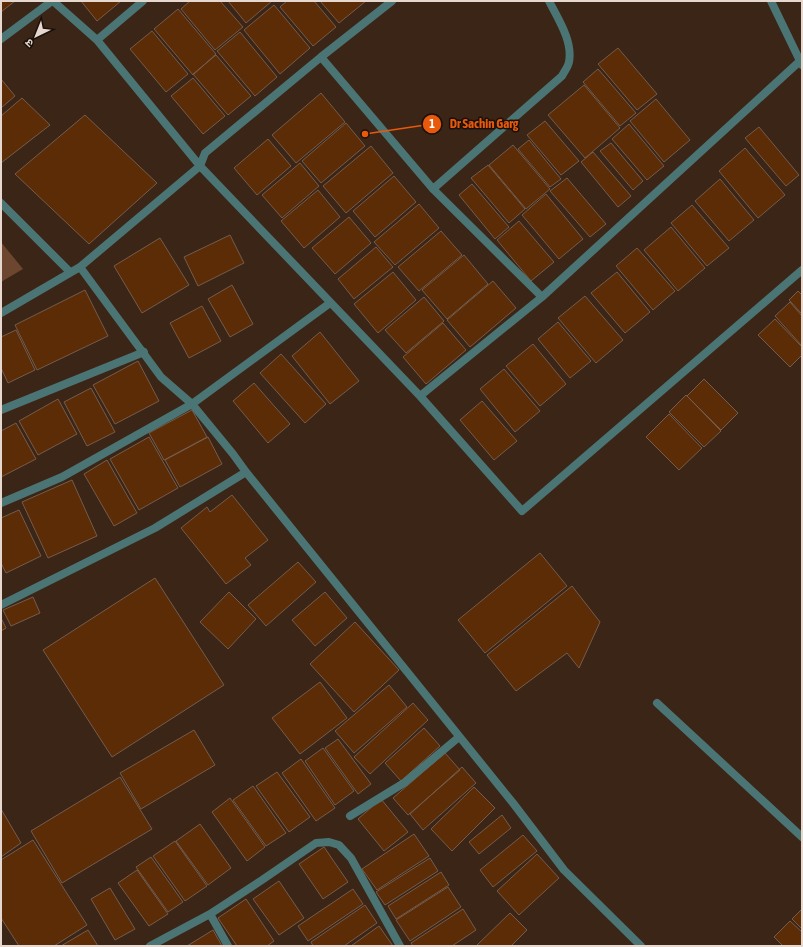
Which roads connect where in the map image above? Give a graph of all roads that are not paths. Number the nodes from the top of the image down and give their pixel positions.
1 (52, 1) edge
2 (143, 1) edge
3 (392, 1) edge
4 (549, 1) edge
5 (771, 1) edge
6 (1, 39) edge
7 (97, 40) junction
8 (321, 57) junction
9 (801, 63) edge
10 (200, 166) junction
11 (433, 189) junction
12 (1, 203) edge
13 (80, 267) junction
14 (802, 270) edge
15 (70, 272) junction
16 (542, 297) junction
17 (330, 303) junction
18 (1, 313) edge
19 (144, 352) junction
20 (420, 396) junction
21 (192, 404) junction
22 (1, 410) edge
23 (246, 472) junction
24 (1, 503) edge
25 (1, 605) edge
26 (657, 703) dead end
27 (459, 737) junction
28 (350, 816) dead end
29 (802, 837) edge
30 (210, 914) junction
31 (150, 946) edge
32 (228, 946) edge
33 (400, 946) edge
34 (641, 946) edge

1 - 6 street
1 - 7 street
2 - 7 street
3 - 8 street
4 - 11 street
5 - 9 street
7 - 10 street
8 - 10 street
8 - 11 street
9 - 16 street
10 - 13 street
10 - 17 street
11 - 16 street
12 - 15 street
13 - 15 street
13 - 19 street
14 - 20 street
15 - 18 street
16 - 20 street
17 - 20 street
17 - 21 street
19 - 21 street
19 - 22 street
21 - 23 street
21 - 24 street
23 - 25 street
23 - 27 street
26 - 29 street
27 - 28 street
27 - 34 street
30 - 31 street
30 - 32 street
30 - 33 street

